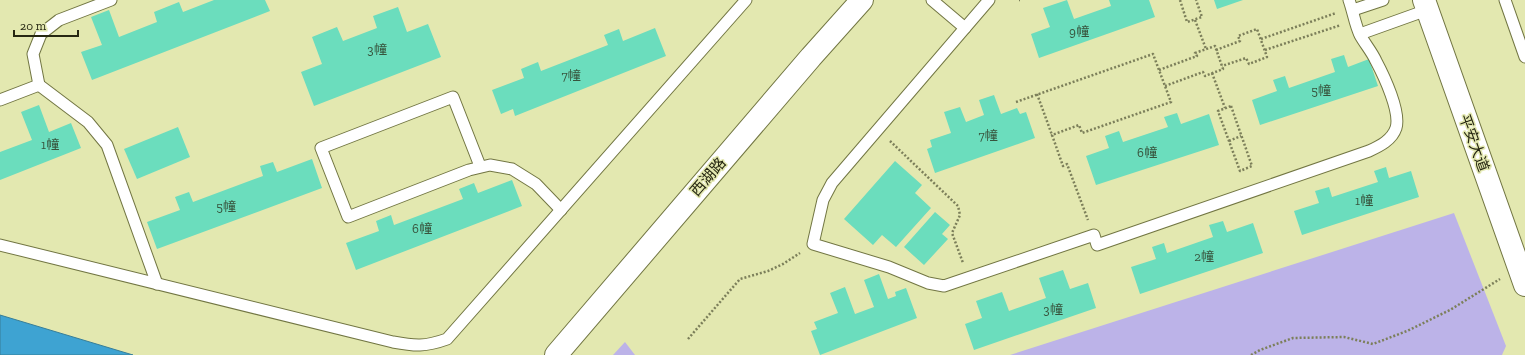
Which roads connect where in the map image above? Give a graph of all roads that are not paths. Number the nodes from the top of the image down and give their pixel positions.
1 (111, 0) edge
2 (746, 0) edge
3 (862, 0) edge
4 (932, 0) edge
5 (989, 0) edge
6 (1383, 0) edge
7 (1505, 0) edge
8 (1425, 5) edge
9 (1352, 10) edge
10 (965, 28) junction
11 (1360, 34) junction
12 (1525, 57) edge
13 (39, 85) junction
14 (0, 100) edge
15 (480, 166) dead end
16 (561, 210) junction
17 (0, 245) edge
18 (1522, 276) edge
19 (157, 284) junction
20 (556, 355) edge

1 - 13 lane
2 - 16 lane
3 - 20 main road, 西湖路
4 - 10 lane
5 - 10 lane
6 - 9 lane
7 - 12 lane
8 - 11 lane
8 - 18 main road, 平安大道
9 - 11 lane
10 - 11 lane
13 - 14 lane
13 - 19 lane
15 - 16 lane
16 - 19 lane
17 - 19 lane

